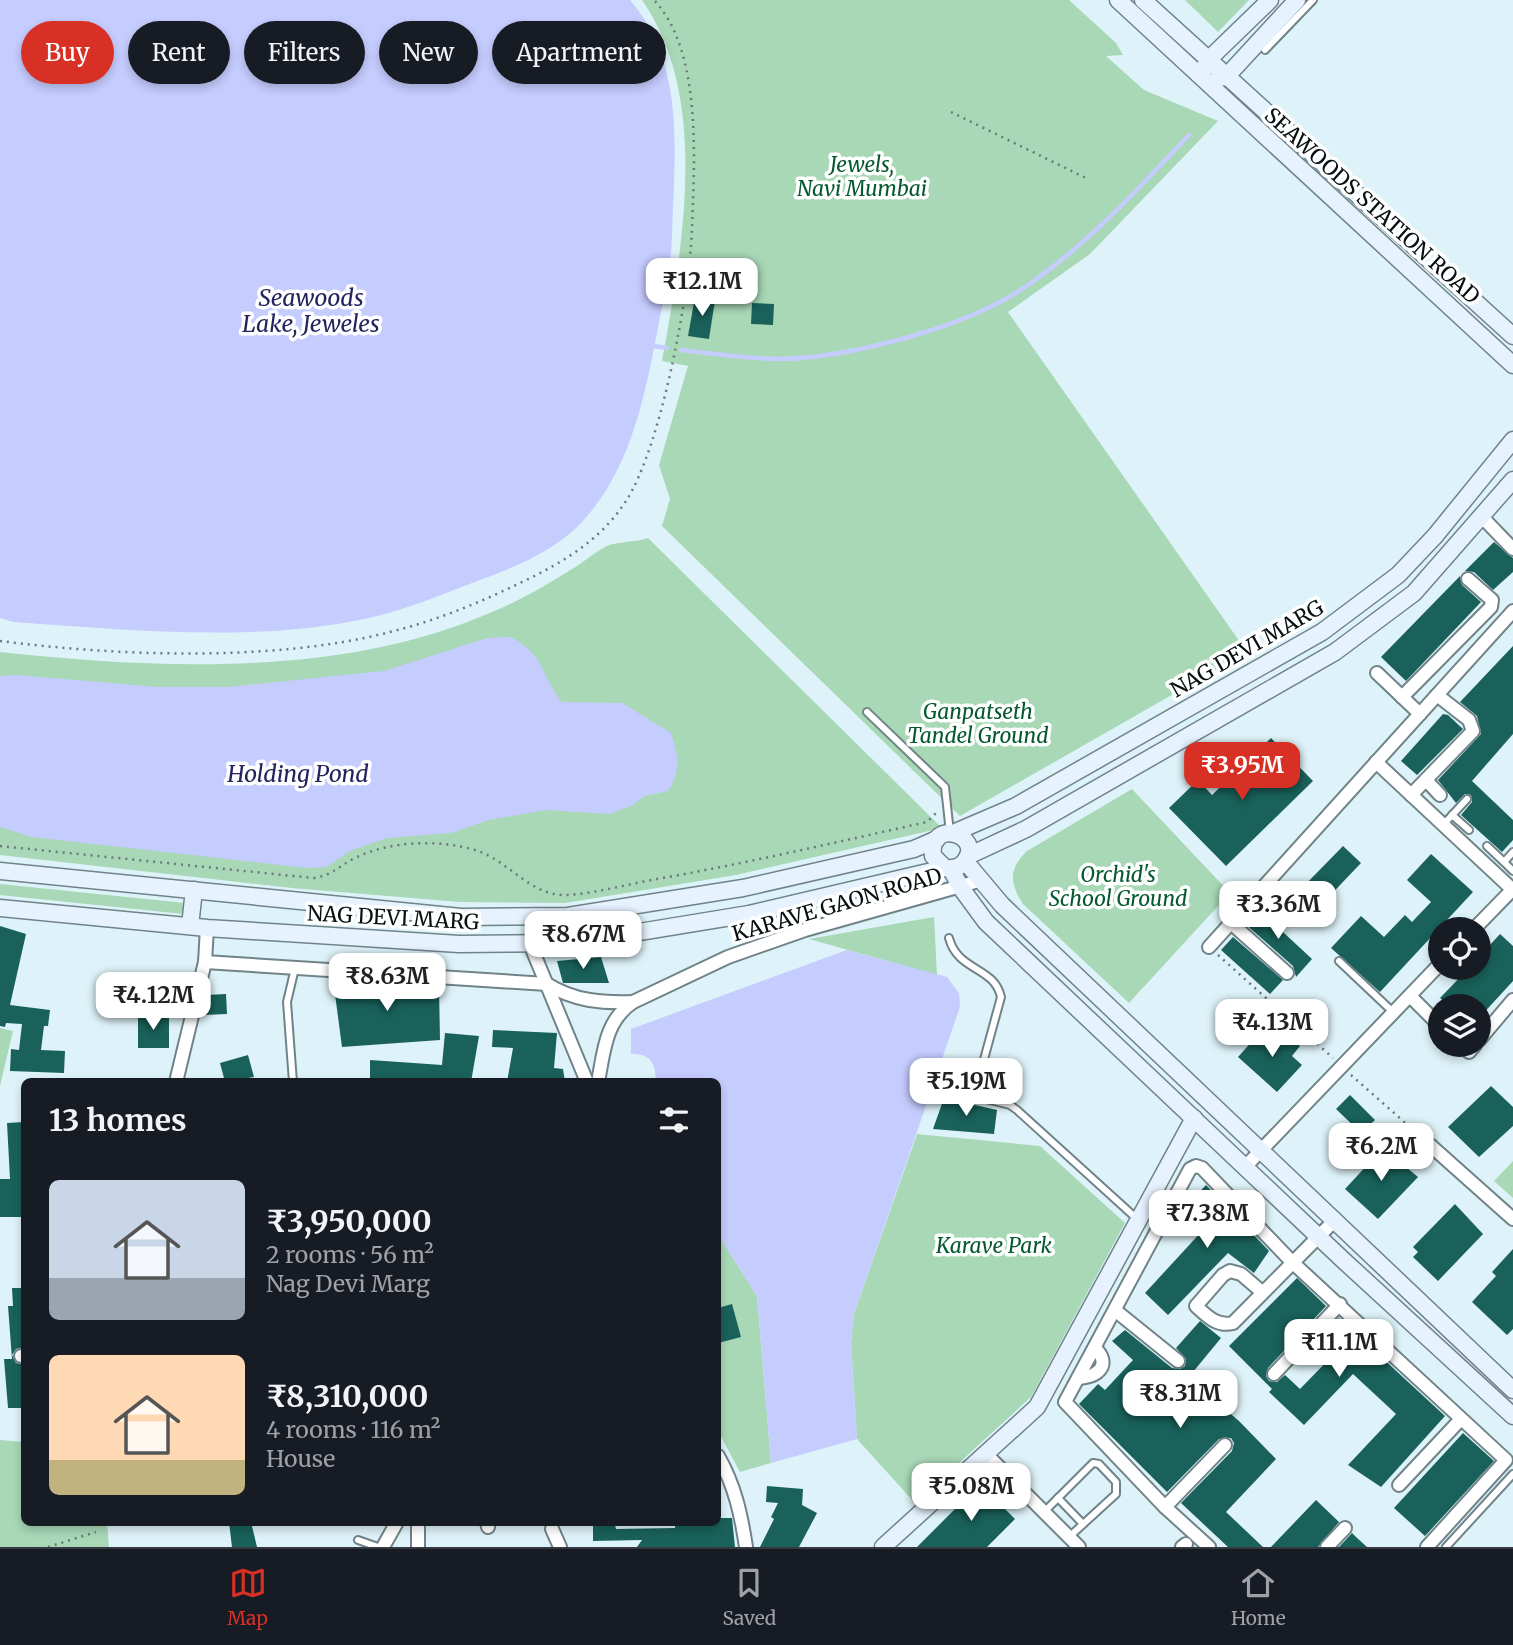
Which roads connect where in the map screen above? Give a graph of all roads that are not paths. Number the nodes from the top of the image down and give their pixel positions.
1 (1118, 0) edge
2 (1143, 0) edge
3 (1270, 0) edge
4 (1297, 0) edge
5 (1314, 0) edge
6 (1265, 50) dead end
7 (1207, 61) junction
8 (1226, 77) junction
9 (1201, 79) junction
10 (1513, 336) edge
11 (1513, 365) edge
12 (1513, 440) edge
13 (1513, 480) edge
14 (1482, 517) junction
15 (1513, 549) edge
16 (1468, 579) dead end
17 (1491, 607) junction
18 (1509, 615) edge
19 (1377, 673) dead end
20 (1437, 695) junction
21 (1402, 697) junction
22 (867, 712) dead end
23 (1420, 714) junction
24 (1376, 762) junction
25 (1426, 780) junction
26 (1411, 795) junction
27 (1440, 795) dead end
28 (1467, 799) dead end
29 (1448, 820) junction
30 (1469, 830) dead end
31 (947, 835) junction
32 (1487, 846) dead end
33 (1513, 852) edge
34 (1504, 862) junction
35 (957, 863) junction
36 (0, 871) edge
37 (1513, 871) edge
38 (982, 880) junction
39 (961, 888) junction
40 (194, 890) junction
41 (1513, 890) edge
42 (0, 908) edge
43 (1486, 917) edge
44 (1231, 923) junction
45 (190, 926) junction
46 (207, 928) junction
47 (948, 938) dead end
48 (530, 944) junction
49 (1209, 947) road end
50 (1339, 961) dead end
51 (205, 962) junction
52 (295, 968) junction
53 (1287, 973) dead end
54 (1428, 977) edge
55 (547, 984) junction
56 (1410, 996) junction
57 (1513, 1000) edge
58 (633, 1002) junction
59 (1394, 1013) junction
60 (1428, 1014) edge
61 (1491, 1026) edge
62 (177, 1078) edge
63 (293, 1078) edge
64 (585, 1078) edge
65 (599, 1078) edge
66 (1194, 1118) junction
67 (1430, 1144) road end
68 (1262, 1150) junction
69 (1245, 1167) junction
70 (1513, 1219) edge
71 (1138, 1220) junction
72 (1335, 1220) junction
73 (1318, 1237) junction
74 (1292, 1262) junction
75 (1262, 1292) junction
76 (1340, 1304) junction
77 (1116, 1311) junction
78 (1178, 1361) dead end
79 (1273, 1374) dead end
80 (1513, 1390) edge
81 (1513, 1416) edge
82 (1461, 1419) junction
83 (1225, 1445) dead end
84 (986, 1454) junction
85 (721, 1464) edge
86 (1513, 1474) edge
87 (1399, 1485) dead end
88 (1058, 1498) junction
89 (1165, 1507) junction
90 (1044, 1512) junction
91 (1083, 1524) junction
92 (395, 1526) edge
93 (418, 1526) edge
94 (1345, 1528) dead end
95 (552, 1529) dead end
96 (1069, 1537) junction
97 (358, 1540) dead end
98 (378, 1547) edge
99 (383, 1547) edge
100 (418, 1547) edge
101 (560, 1547) edge
102 (746, 1547) edge
103 (883, 1547) edge
104 (1079, 1547) edge
105 (1209, 1547) edge
106 (1327, 1547) edge
107 (1427, 1547) edge
108 (1446, 1547) edge

1 - 9 main road, SEAWOODS STATION ROAD
2 - 7 main road, SEAWOODS STATION ROAD
3 - 7 main road
4 - 8 main road
5 - 6 lane
7 - 8 main road, SEAWOODS STATION ROAD
7 - 9 main road
8 - 9 main road
8 - 10 main road, SEAWOODS STATION ROAD
9 - 11 main road, SEAWOODS STATION ROAD
12 - 31 main road, NAG DEVI MARG
13 - 14 main road, NAG DEVI MARG
14 - 15 street
14 - 35 main road, NAG DEVI MARG
16 - 17 street
17 - 18 street
17 - 21 street
18 - 20 street
19 - 21 street
20 - 23 street
20 - 25 street
21 - 23 street
22 - 31 lane
23 - 24 street
24 - 26 street
24 - 44 street
25 - 26 street
25 - 27 street
26 - 29 street
28 - 29 lane
29 - 30 lane
29 - 41 street
31 - 35 main road
31 - 35 main road
31 - 40 main road, NAG DEVI MARG
32 - 34 lane
33 - 34 lane
34 - 37 lane
35 - 38 main road
35 - 39 main road
35 - 48 main road, NAG DEVI MARG
36 - 40 main road, NAG DEVI MARG
38 - 39 street, KARAVE GAON ROAD
38 - 68 main road
39 - 58 street, KARAVE GAON ROAD
39 - 66 main road
40 - 45 main road
41 - 43 street
42 - 45 main road, NAG DEVI MARG
44 - 49 street
44 - 53 street
45 - 46 main road, NAG DEVI MARG
46 - 48 main road, NAG DEVI MARG
46 - 51 street
47 - 71 lane
48 - 55 street
50 - 59 lane
51 - 52 street
51 - 62 street
52 - 55 street
52 - 63 lane
54 - 56 street
55 - 58 street
55 - 64 street
56 - 59 street
56 - 60 street
57 - 61 street
58 - 65 street, KARAVE GAON ROAD
59 - 68 street
66 - 69 main road
66 - 71 main road
67 - 70 street
68 - 69 street
68 - 72 main road
69 - 73 main road
71 - 84 main road
72 - 73 street
72 - 80 main road
73 - 74 street
73 - 81 main road
74 - 75 street
74 - 76 street
74 - 77 street
75 - 75 street
76 - 79 street
76 - 82 street
77 - 78 street
77 - 89 street
82 - 87 street
82 - 107 street
83 - 89 street
84 - 90 street
84 - 103 main road
85 - 102 street
86 - 108 lane
88 - 90 lane
88 - 91 lane
88 - 91 lane
89 - 105 street
90 - 96 street
91 - 96 lane
92 - 99 street
93 - 100 street
94 - 106 street
95 - 101 street
96 - 104 street
97 - 98 lane

